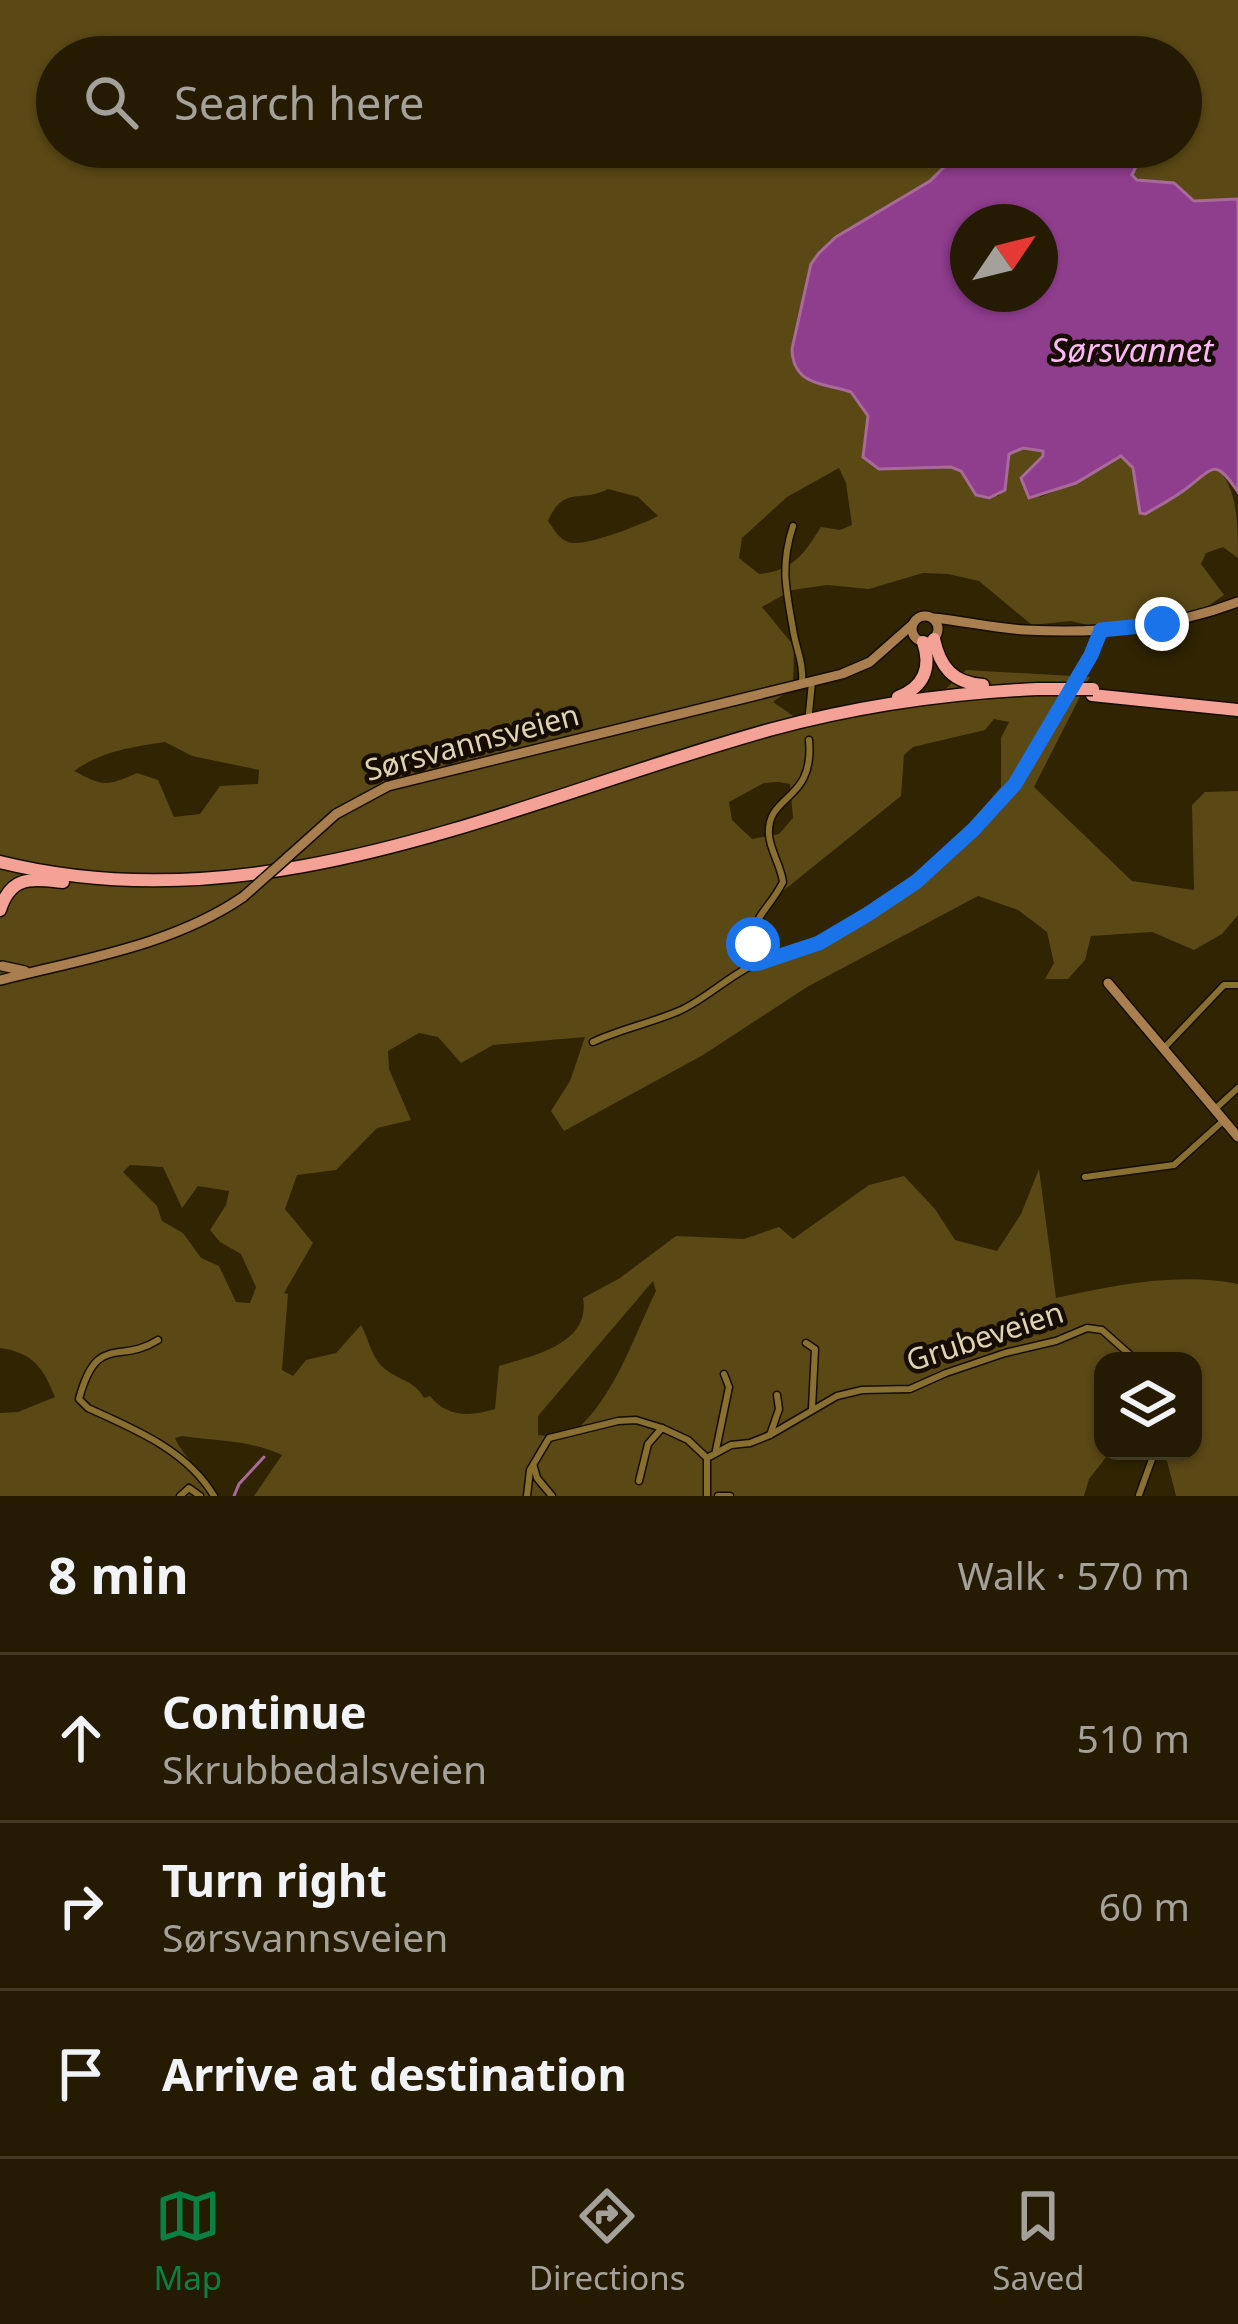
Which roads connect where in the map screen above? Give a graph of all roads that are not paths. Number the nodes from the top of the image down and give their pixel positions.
1 (794, 526) dead end
2 (1238, 602) edge
3 (933, 619) junction
4 (966, 622) junction
5 (913, 624) junction
6 (1101, 630) junction
7 (928, 639) junction
8 (890, 646) junction
9 (807, 683) junction
10 (1038, 692) junction
11 (1238, 706) edge
12 (809, 712) dead end
13 (842, 712) junction
14 (809, 740) dead end
15 (0, 866) edge
16 (70, 882) junction
17 (0, 908) edge
18 (759, 963) junction
19 (1, 965) edge
20 (30, 972) junction
21 (1, 981) edge
22 (1108, 983) dead end
23 (1238, 985) edge
24 (593, 1042) dead end
25 (1165, 1047) junction
26 (1238, 1088) edge
27 (1214, 1110) junction
28 (1223, 1121) junction
29 (1238, 1137) edge
30 (1085, 1177) dead end
31 (158, 1340) dead end
32 (806, 1343) dead end
33 (1128, 1352) edge
34 (724, 1374) dead end
35 (777, 1395) dead end
36 (812, 1408) junction
37 (662, 1428) junction
38 (770, 1435) junction
39 (711, 1456) junction
40 (1152, 1460) edge
41 (534, 1463) junction
42 (639, 1480) dead end
43 (1139, 1495) edge
44 (181, 1496) edge
45 (200, 1496) edge
46 (214, 1496) edge
47 (527, 1496) edge
48 (552, 1496) edge
49 (707, 1496) edge
50 (718, 1496) edge
51 (730, 1496) edge

1 - 9 street
2 - 6 main road
3 - 4 main road
3 - 5 main road
3 - 7 main road
4 - 6 main road
4 - 7 main road, Sørsvannsveien
5 - 7 main road
5 - 8 main road, Sørsvannsveien
6 - 18 street
7 - 8 main road, Sørsvannsveien
7 - 10 highway
7 - 13 highway
8 - 9 main road, Sørsvannsveien
9 - 12 street
9 - 20 main road, Sørsvannsveien, bridge
10 - 11 highway, bridge
10 - 13 highway
10 - 16 highway
13 - 15 highway
14 - 18 street
15 - 16 highway
16 - 17 highway
18 - 24 street
19 - 20 main road, Sørsvannsveien
19 - 21 main road
20 - 21 main road, Sørsvannsveien
22 - 25 main road
23 - 25 street
25 - 27 main road
26 - 27 street
27 - 28 main road
28 - 29 main road
28 - 30 street
31 - 46 street
32 - 36 street
33 - 36 street, Grubeveien
34 - 39 street
35 - 38 street
36 - 38 street, Grubeveien
37 - 39 street
37 - 41 street
37 - 42 street
38 - 39 street, Grubeveien
39 - 49 street
40 - 43 street
41 - 47 street
41 - 48 street
44 - 45 street
50 - 51 street

